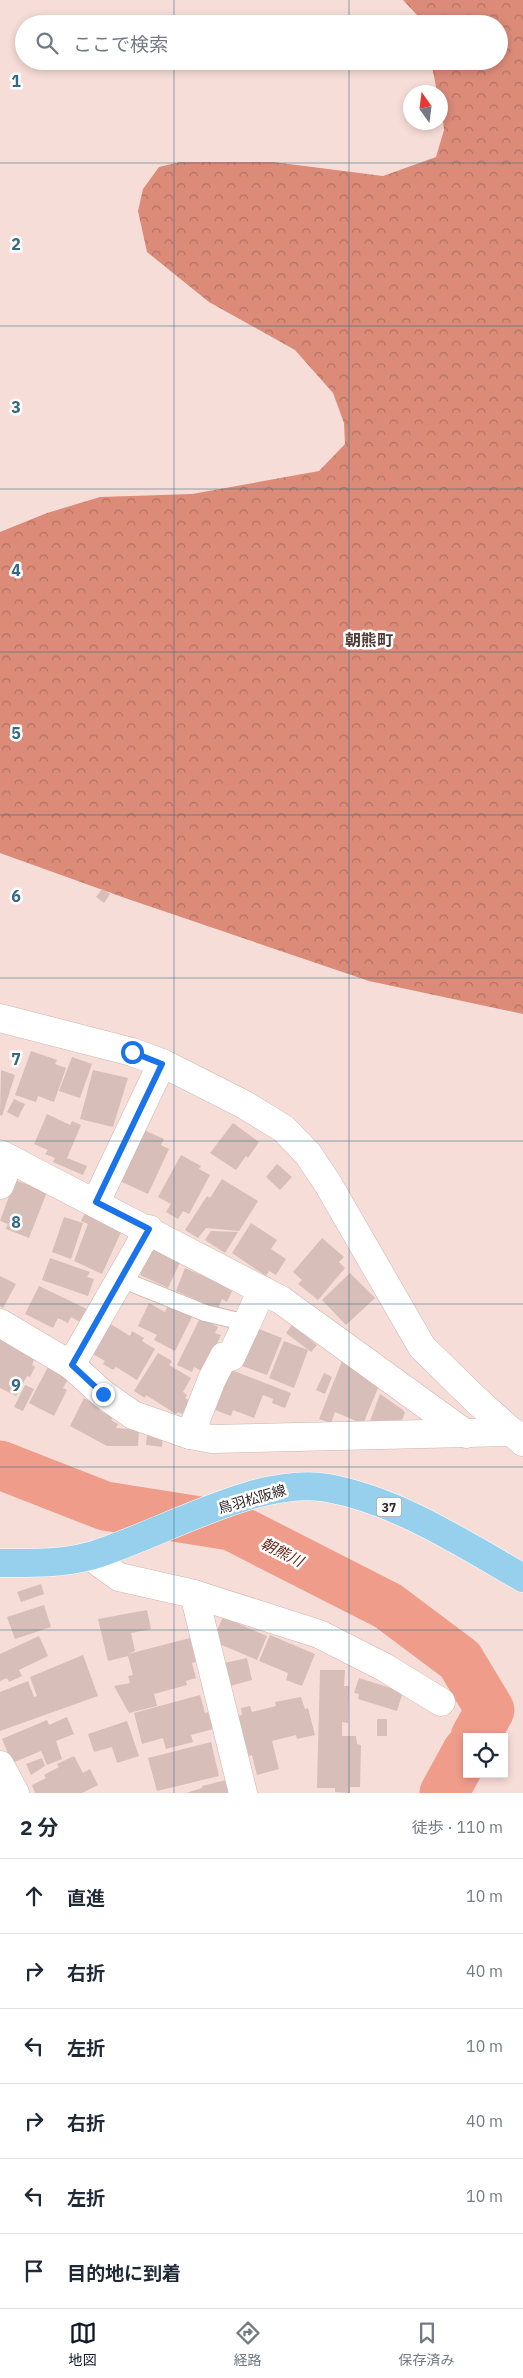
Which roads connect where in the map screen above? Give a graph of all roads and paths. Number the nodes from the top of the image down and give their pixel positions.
1 (0, 1018) edge
2 (162, 1064) junction
3 (5, 1157) edge
4 (0, 1185) edge
5 (96, 1202) junction
6 (149, 1229) junction
7 (121, 1279) junction
8 (262, 1290) junction
9 (0, 1323) edge
10 (246, 1323) junction
11 (72, 1365) junction
12 (466, 1434) junction
13 (190, 1435) junction
14 (518, 1437) edge
15 (90, 1556) junction
16 (0, 1563) edge
17 (523, 1578) edge
18 (194, 1594) junction
19 (441, 1702) dead end
20 (0, 1765) edge
21 (15, 1793) edge
22 (243, 1793) edge

1 - 2 street
2 - 5 street
2 - 14 street
3 - 4 street
3 - 5 street
5 - 6 street
6 - 7 street
6 - 8 street
7 - 10 lane
7 - 11 street
8 - 10 street
8 - 12 street
9 - 11 street
10 - 13 street
11 - 13 street
12 - 13 street
12 - 14 street
15 - 16 main road, 鳥羽松阪線 / 37
15 - 17 main road, 鳥羽松阪線 / 37
15 - 18 street
18 - 19 street
18 - 22 street
20 - 21 street

